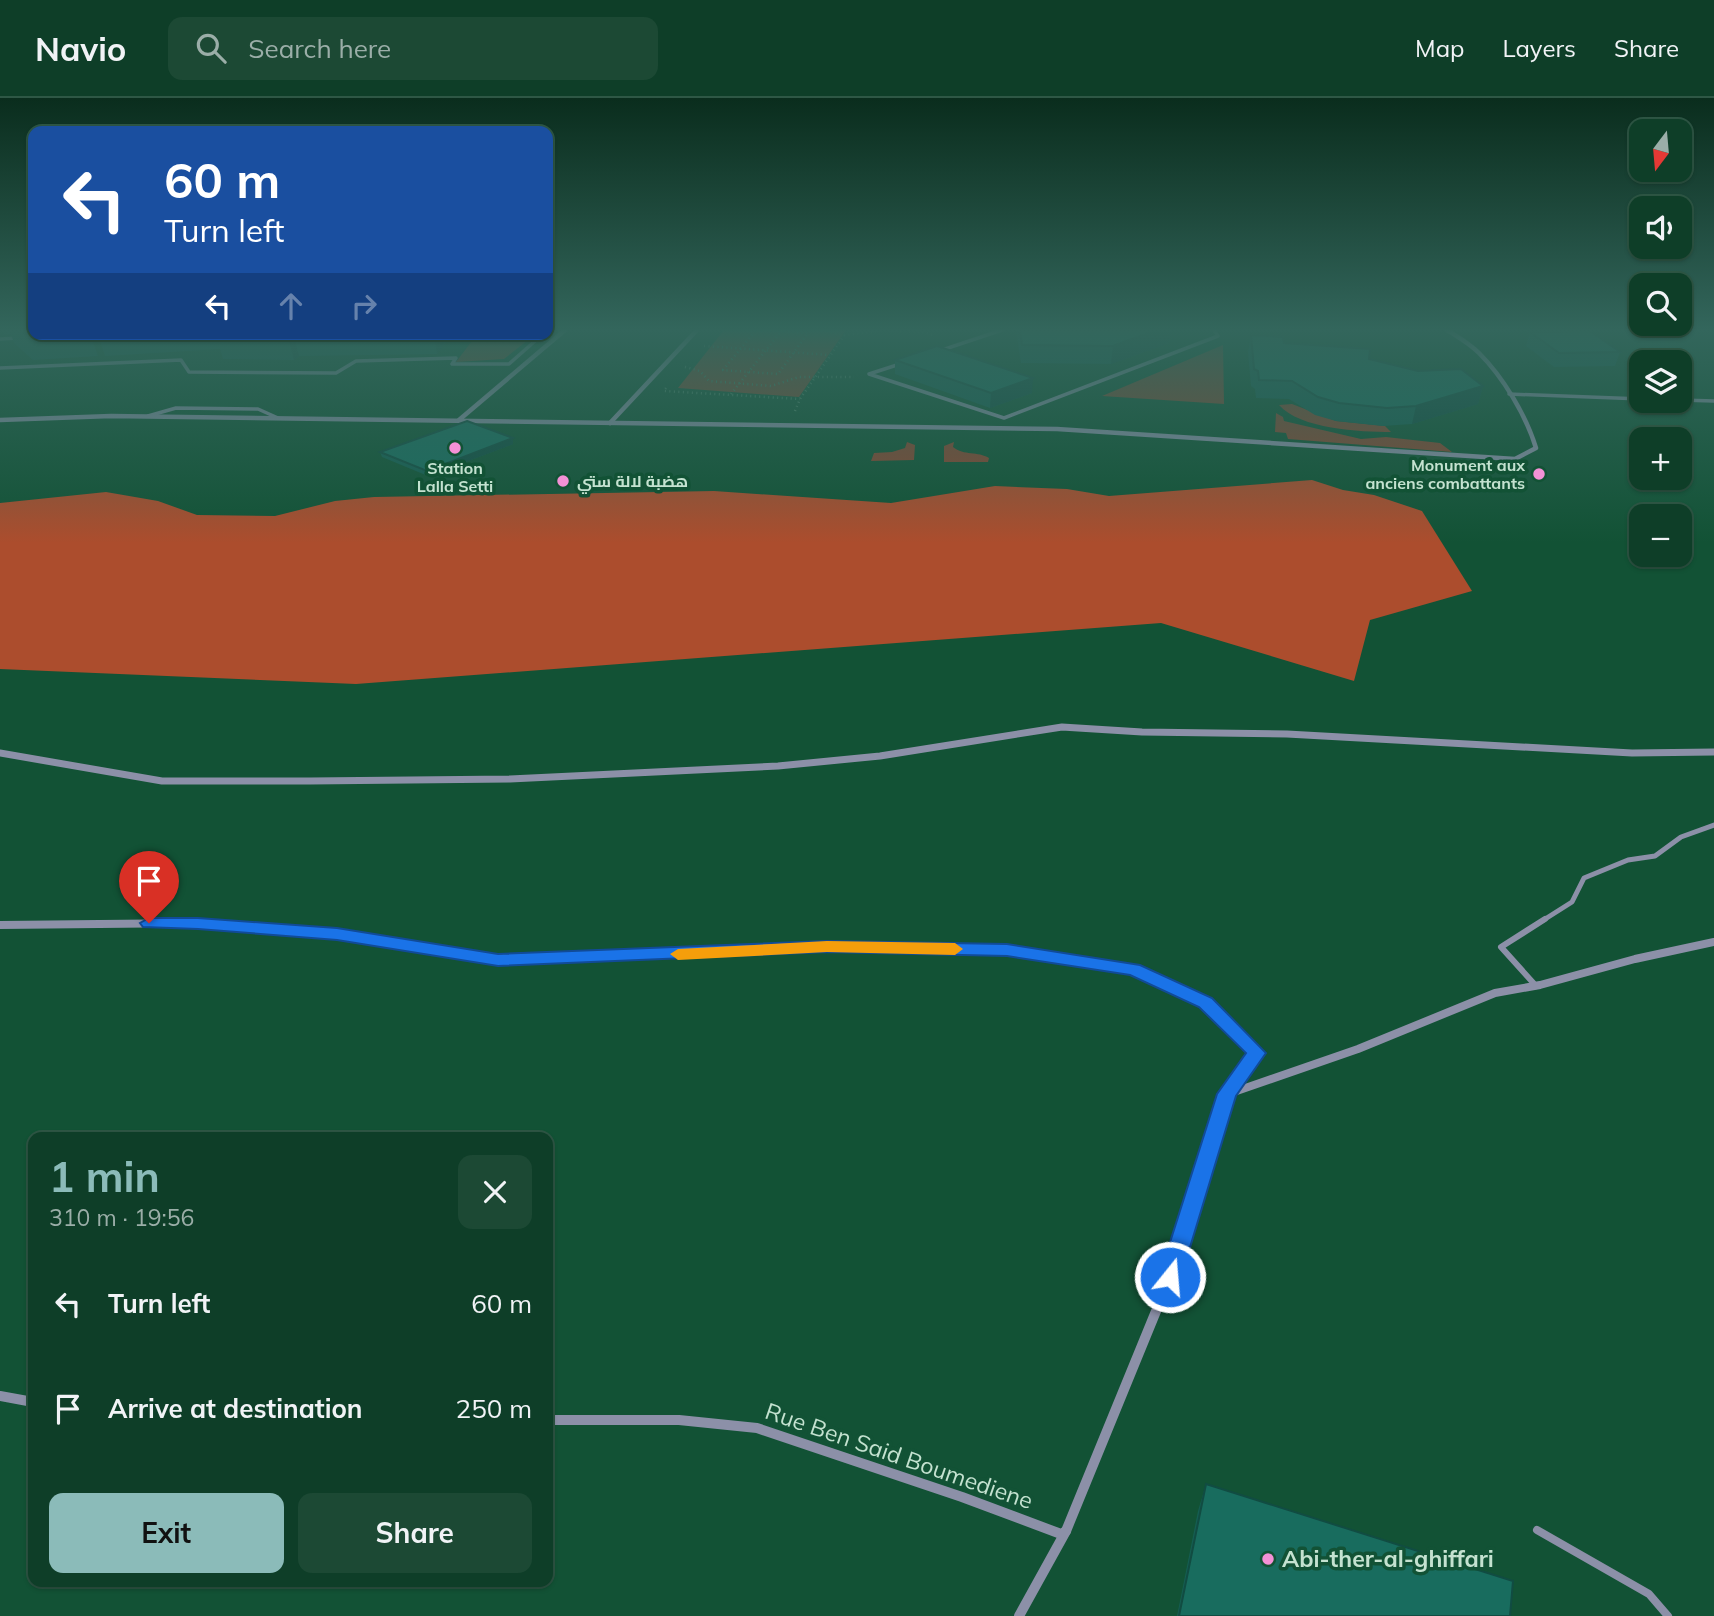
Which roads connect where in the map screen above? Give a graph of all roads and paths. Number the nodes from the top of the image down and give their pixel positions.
1 (800, 400) edge
2 (482, 401) edge
3 (631, 401) edge
4 (951, 401) edge
5 (1049, 401) edge
6 (1513, 401) edge
7 (147, 416) junction
8 (278, 418) junction
9 (0, 420) edge
10 (459, 421) junction
11 (610, 423) junction
12 (790, 425) junction
13 (1714, 752) edge
14 (0, 753) edge
15 (1714, 825) edge
16 (0, 925) edge
17 (1714, 942) edge
18 (1536, 986) junction
19 (1227, 1094) junction
20 (0, 1396) edge
21 (28, 1401) edge
22 (553, 1420) edge
23 (1537, 1530) dead end
24 (1066, 1531) junction
25 (1019, 1616) edge
26 (1668, 1616) edge

1 - 12 path
2 - 10 street
3 - 11 street
4 - 5 lane
6 - 12 street
7 - 8 street
7 - 8 lane
7 - 9 street
8 - 10 street
10 - 11 street
11 - 12 street
13 - 14 street
15 - 18 lane
16 - 19 street
17 - 18 street
18 - 19 street
19 - 24 street
20 - 21 street
22 - 24 street, Rue Ben Said Boumediene
23 - 26 lane
24 - 25 street

